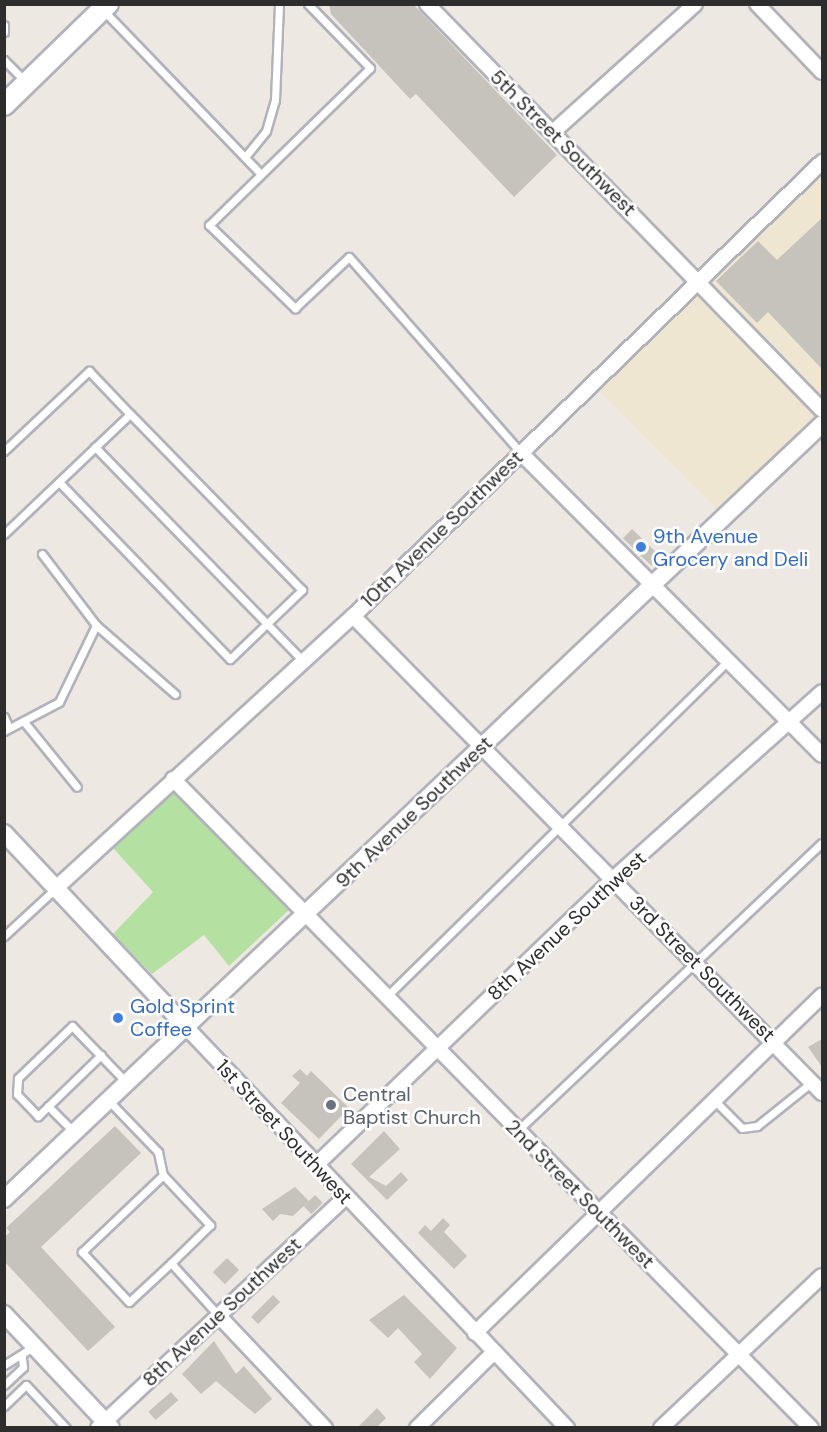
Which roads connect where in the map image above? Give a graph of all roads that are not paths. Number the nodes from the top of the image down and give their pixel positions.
1 (279, 4) edge
2 (308, 4) edge
3 (427, 4) edge
4 (695, 4) edge
5 (757, 4) edge
6 (103, 6) edge
7 (4, 25) edge
8 (4, 32) edge
9 (4, 60) edge
10 (822, 72) edge
11 (27, 83) junction
12 (4, 105) edge
13 (553, 132) junction
14 (245, 158) junction
15 (822, 162) edge
16 (261, 174) junction
17 (700, 280) junction
18 (822, 410) edge
19 (130, 414) junction
20 (822, 424) edge
21 (95, 447) junction
22 (4, 451) edge
23 (521, 453) junction
24 (59, 482) junction
25 (4, 534) edge
26 (42, 554) dead end
27 (653, 585) junction
28 (353, 616) junction
29 (266, 624) junction
30 (96, 625) junction
31 (729, 660) junction
32 (303, 661) junction
33 (822, 692) edge
34 (175, 694) dead end
35 (4, 717) edge
36 (790, 722) junction
37 (25, 723) junction
38 (7, 730) edge
39 (482, 748) junction
40 (822, 755) edge
41 (173, 779) junction
42 (77, 787) dead end
43 (560, 827) junction
44 (822, 843) edge
45 (8, 844) edge
46 (613, 879) junction
47 (55, 889) junction
48 (308, 913) junction
49 (4, 936) edge
50 (696, 960) junction
51 (822, 995) edge
52 (387, 996) junction
53 (186, 1028) junction
54 (775, 1042) junction
55 (437, 1048) junction
56 (100, 1055) junction
57 (812, 1082) junction
58 (127, 1083) junction
59 (822, 1093) edge
60 (109, 1101) junction
61 (716, 1101) junction
62 (48, 1106) junction
63 (517, 1131) junction
64 (75, 1133) junction
65 (316, 1165) junction
66 (163, 1175) junction
67 (346, 1197) junction
68 (4, 1199) edge
69 (601, 1215) junction
70 (171, 1263) junction
71 (822, 1276) edge
72 (4, 1314) edge
73 (218, 1315) junction
74 (476, 1333) junction
75 (28, 1352) junction
76 (494, 1352) junction
77 (738, 1355) junction
78 (4, 1365) edge
79 (4, 1385) edge
80 (4, 1406) edge
81 (104, 1425) edge
82 (66, 1428) edge
83 (325, 1428) edge
84 (417, 1428) edge
85 (567, 1428) edge
86 (661, 1428) edge
87 (811, 1428) edge

1 - 14 lane
2 - 16 lane
3 - 13 street, 5th Street Southwest
4 - 13 street
5 - 10 street
6 - 11 main road
6 - 14 lane
7 - 8 lane
9 - 11 lane
11 - 12 main road
13 - 17 street, 5th Street Southwest
14 - 16 lane
15 - 17 street, 10th Avenue Southwest
16 - 23 lane
17 - 18 street, 5th Street Southwest
17 - 23 street, 10th Avenue Southwest
19 - 21 lane
19 - 22 lane
19 - 29 lane
20 - 27 street, 9th Avenue Southwest
21 - 24 lane
21 - 29 lane
23 - 27 street
23 - 28 street, 10th Avenue Southwest
24 - 25 lane
24 - 29 lane
26 - 30 lane
27 - 31 street
27 - 39 street, 9th Avenue Southwest
28 - 32 street, 10th Avenue Southwest
28 - 39 street, 3rd Street Southwest
29 - 32 lane
30 - 34 lane
30 - 37 lane
31 - 36 street
31 - 43 lane
32 - 41 street, 10th Avenue Southwest
33 - 36 street, 8th Avenue Southwest
35 - 38 lane
36 - 40 street
36 - 46 street, 8th Avenue Southwest
37 - 38 lane
37 - 42 lane
39 - 43 street, 3rd Street Southwest
39 - 48 street, 9th Avenue Southwest
41 - 47 street, 10th Avenue Southwest
41 - 48 street, 2nd Street Southwest
43 - 46 street, 3rd Street Southwest
43 - 52 lane
44 - 50 lane
45 - 47 street, 1st Street Southwest
46 - 50 street, 3rd Street Southwest
46 - 55 street, 8th Avenue Southwest
47 - 49 lane
47 - 53 street, 1st Street Southwest
48 - 52 street, 2nd Street Southwest
48 - 53 street, 9th Avenue Southwest
50 - 54 street, 3rd Street Southwest
50 - 63 lane
51 - 54 street
52 - 55 street, 2nd Street Southwest
53 - 58 street, 9th Avenue Southwest
53 - 65 street, 1st Street Southwest
54 - 57 street, 3rd Street Southwest
54 - 61 street
55 - 63 street, 2nd Street Southwest
55 - 65 street, 8th Avenue Southwest
56 - 58 lane
56 - 62 lane
56 - 62 lane
57 - 59 street, 3rd Street Southwest
57 - 61 lane
58 - 60 street, 9th Avenue Southwest
60 - 64 street, 9th Avenue Southwest
60 - 66 lane
61 - 69 street
62 - 64 lane
63 - 69 street, 2nd Street Southwest
64 - 68 street, 9th Avenue Southwest
65 - 67 street, 1st Street Southwest
66 - 70 lane
66 - 70 lane
67 - 73 street, 8th Avenue Southwest
67 - 74 street, 1st Street Southwest
69 - 74 street
69 - 77 street, 2nd Street Southwest
70 - 73 lane
71 - 77 street
72 - 75 street
73 - 81 street, 8th Avenue Southwest
73 - 83 street
74 - 76 street, 1st Street Southwest
75 - 78 lane
75 - 79 lane
75 - 81 street
76 - 84 street
76 - 85 street, 1st Street Southwest
77 - 86 street
77 - 87 street, 2nd Street Southwest
80 - 82 lane

